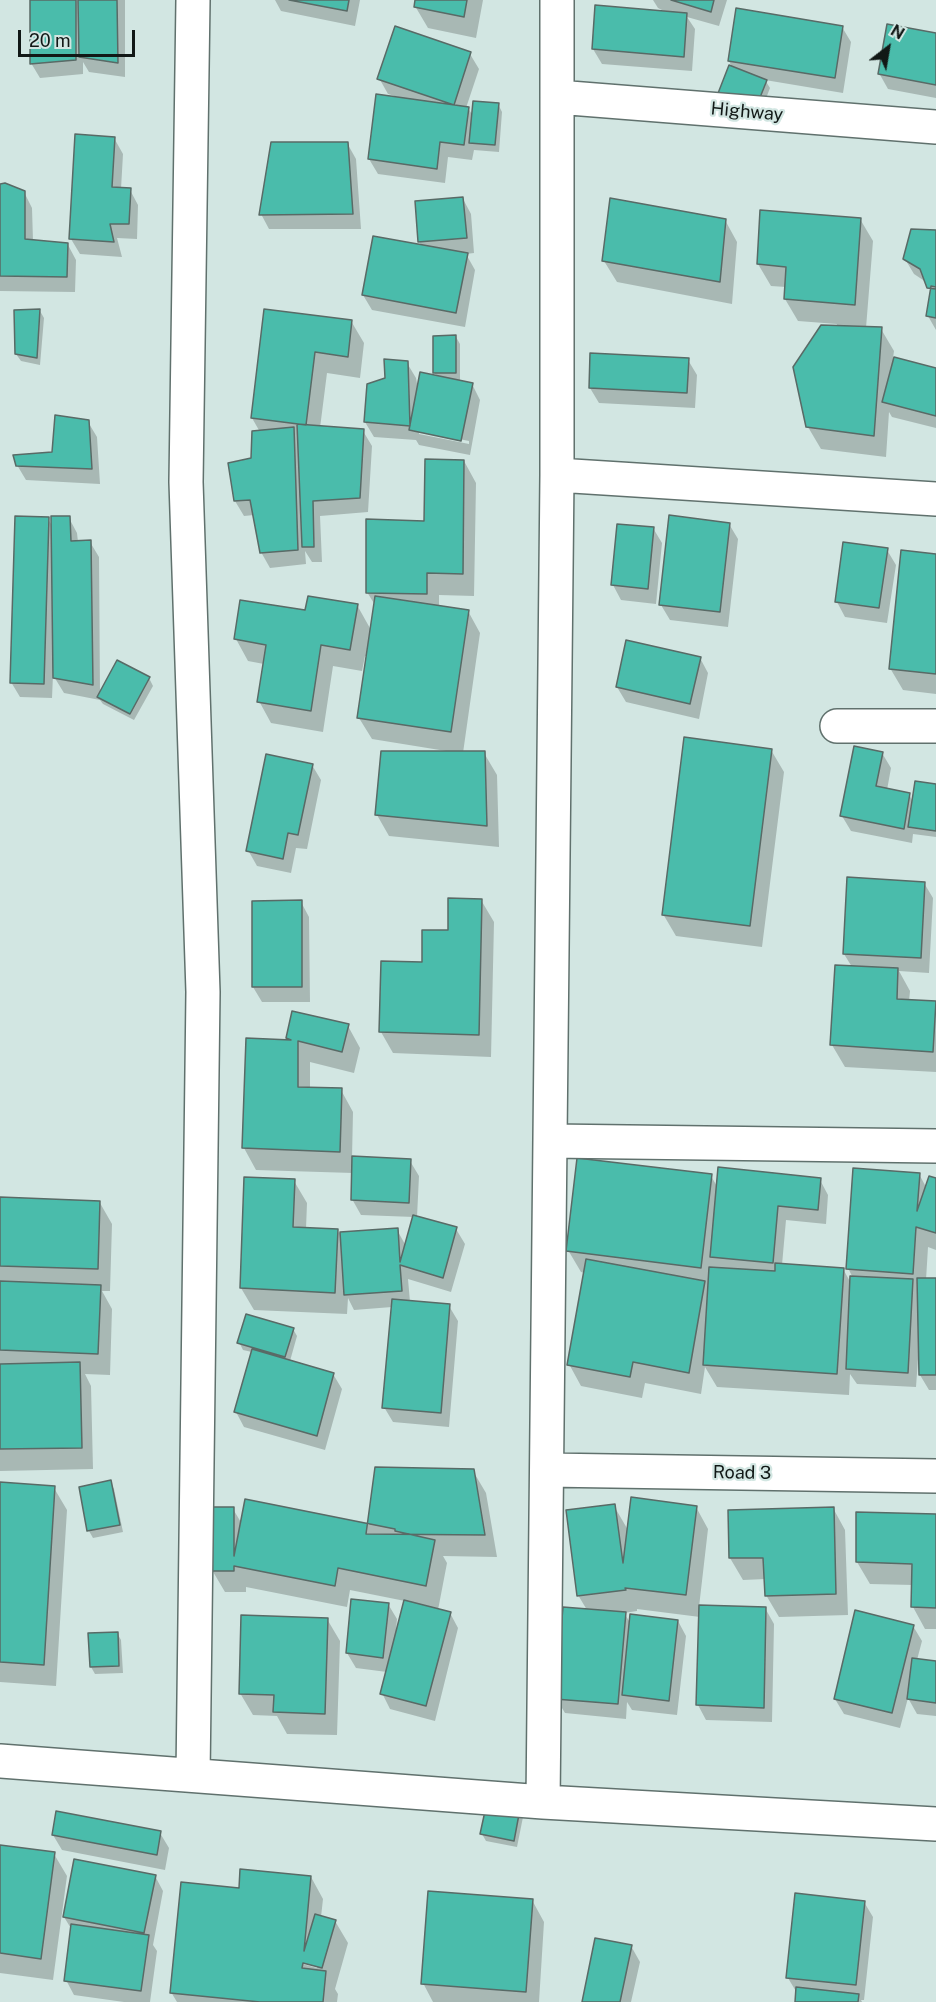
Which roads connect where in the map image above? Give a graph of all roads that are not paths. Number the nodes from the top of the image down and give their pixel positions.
1 (193, 0) edge
2 (557, 0) edge
3 (557, 97) junction
4 (936, 127) edge
5 (557, 476) junction
6 (936, 499) edge
7 (837, 726) dead end
8 (936, 726) edge
9 (551, 1141) junction
10 (936, 1146) edge
11 (547, 1470) junction
12 (936, 1476) edge
13 (0, 1761) edge
14 (193, 1776) junction
15 (543, 1802) junction
16 (936, 1824) edge

1 - 14 street
2 - 3 street
3 - 4 street, Highway
3 - 5 street
5 - 6 street
5 - 9 street
7 - 8 street
9 - 10 street
9 - 11 street
11 - 12 street, Road 3
11 - 15 street
13 - 14 street
14 - 15 street
15 - 16 street

